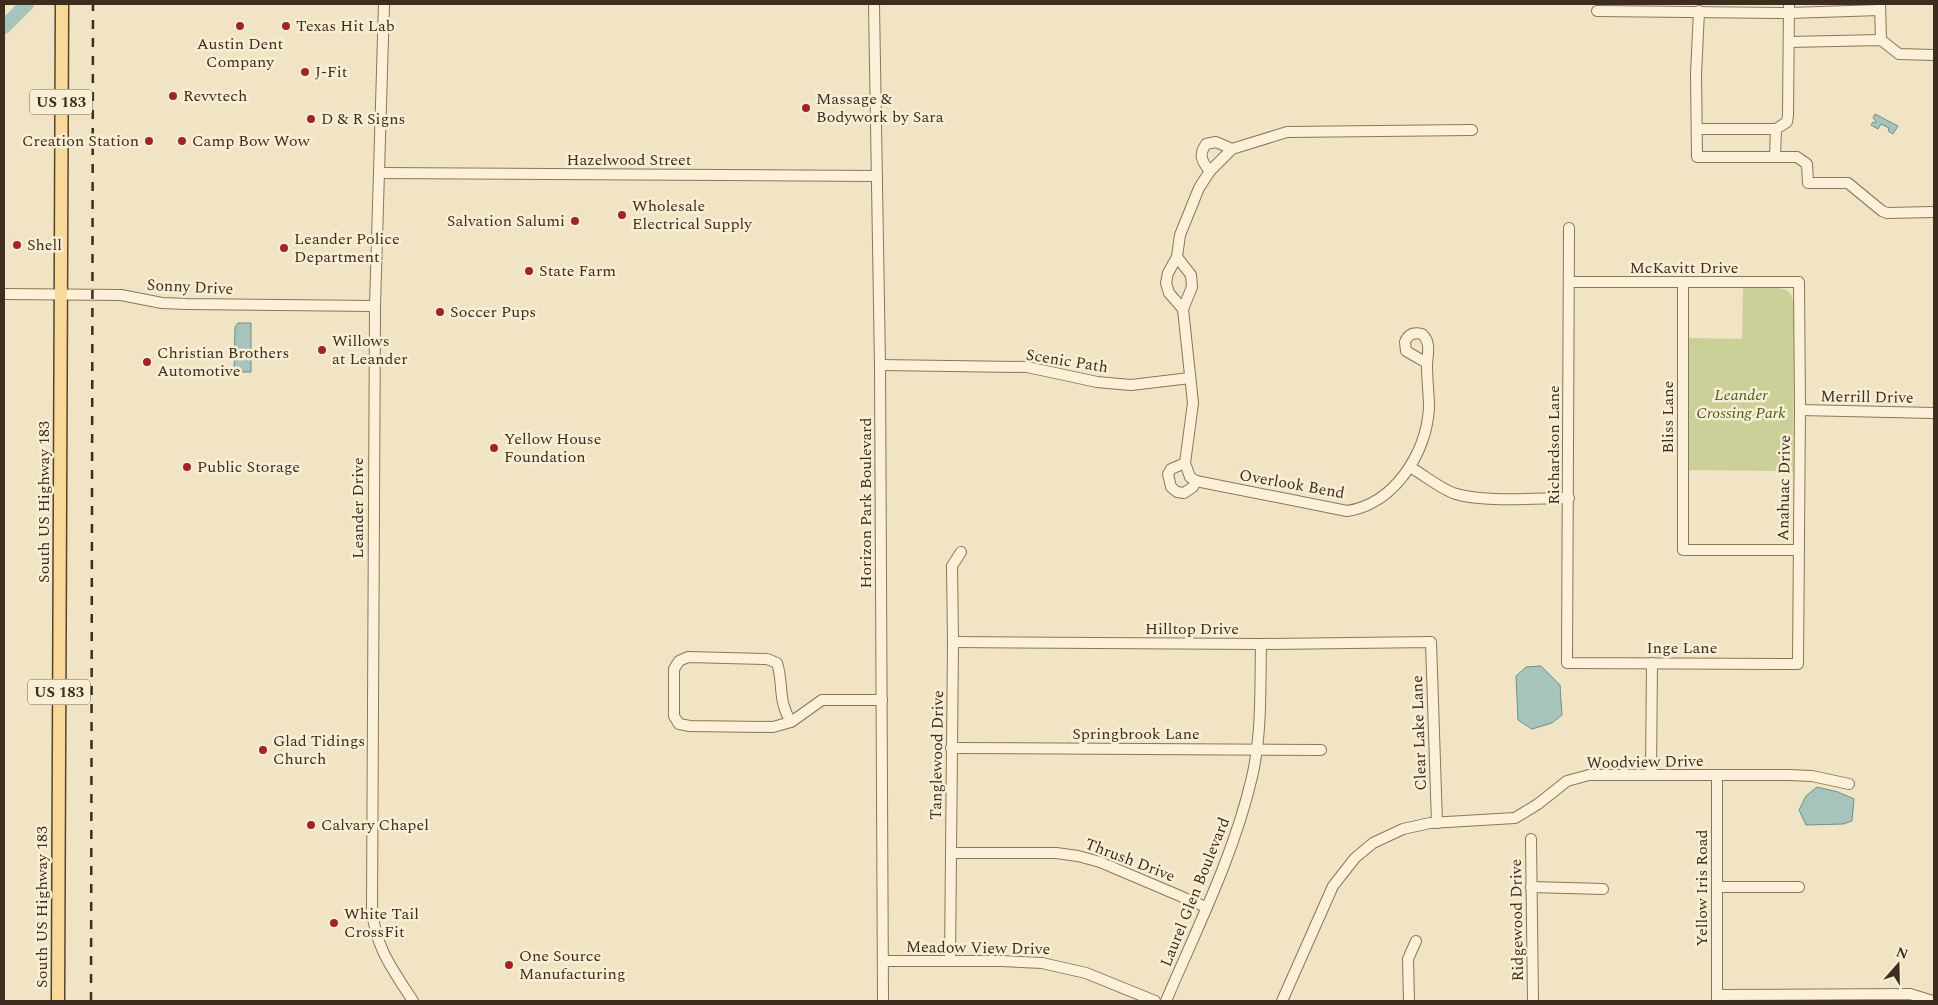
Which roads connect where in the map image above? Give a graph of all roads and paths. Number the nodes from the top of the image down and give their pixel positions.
1 (62, 4) edge
2 (384, 4) edge
3 (874, 4) edge
4 (1880, 7) edge
5 (1789, 8) edge
6 (1597, 11) dead end
7 (1699, 11) junction
8 (1881, 40) junction
9 (1789, 42) junction
10 (1934, 55) edge
11 (1776, 129) junction
12 (1472, 130) dead end
13 (1697, 130) junction
14 (1232, 149) junction
15 (1775, 157) junction
16 (1210, 171) junction
17 (380, 172) junction
18 (878, 176) junction
19 (1934, 212) edge
20 (1569, 228) dead end
21 (1177, 257) junction
22 (1570, 282) junction
23 (1799, 282) joint
24 (1683, 283) junction
25 (4, 294) edge
26 (61, 294) junction
27 (375, 306) junction
28 (1183, 309) junction
29 (880, 364) junction
30 (1427, 364) dead end
31 (1190, 378) junction
32 (1800, 410) junction
33 (1934, 413) edge
34 (1185, 463) junction
35 (1410, 467) junction
36 (1196, 481) junction
37 (1568, 498) junction
38 (1798, 550) junction
39 (961, 552) dead end
40 (953, 642) junction
41 (1431, 642) joint
42 (1261, 644) junction
43 (1567, 663) joint
44 (1652, 663) junction
45 (1798, 664) joint
46 (882, 700) junction
47 (791, 722) junction
48 (951, 748) junction
49 (1256, 750) junction
50 (1321, 750) dead end
51 (1651, 775) junction
52 (1717, 776) junction
53 (1849, 784) dead end
54 (1437, 823) junction
55 (1531, 839) dead end
56 (951, 853) junction
57 (1531, 886) junction
58 (1717, 887) junction
59 (1798, 887) dead end
60 (1603, 889) dead end
61 (1206, 907) junction
62 (1416, 941) dead end
63 (882, 961) junction
64 (950, 961) junction
65 (1717, 998) edge
66 (58, 1001) edge
67 (413, 1001) edge
68 (883, 1001) edge
69 (1155, 1001) edge
70 (1166, 1001) edge
71 (1282, 1001) edge
72 (1408, 1001) edge
73 (1533, 1001) edge
74 (1933, 1001) edge

1 - 26 main road, South US Highway 183 / US 183
2 - 17 street, Leander Drive
3 - 18 street, Horizon Park Boulevard
4 - 5 street
4 - 8 street
5 - 7 street
5 - 9 street
6 - 7 street
7 - 13 street
8 - 9 street
8 - 10 street
9 - 11 street
11 - 13 street
11 - 15 street
12 - 14 street
13 - 15 street
14 - 16 street
14 - 16 street
15 - 19 street
16 - 21 street
17 - 18 street, Hazelwood Street
17 - 27 street, Leander Drive
18 - 29 street, Horizon Park Boulevard
20 - 22 street, Richardson Lane
21 - 28 street
21 - 28 street
22 - 24 street, McKavitt Drive
22 - 37 street, Richardson Lane
23 - 24 street, McKavitt Drive
23 - 32 street, Anahuac Drive
24 - 38 street, Bliss Lane
25 - 26 street, Sonny Drive
26 - 27 street, Sonny Drive
26 - 66 main road, South US Highway 183 / US 183
27 - 67 street, Leander Drive
28 - 31 street
29 - 31 street, Scenic Path
29 - 46 street, Horizon Park Boulevard
30 - 35 street, Overlook Bend
31 - 34 street
32 - 33 street, Merrill Drive
32 - 38 street, Anahuac Drive
34 - 36 street
34 - 36 street
35 - 36 street, Overlook Bend
35 - 37 street
37 - 43 street, Richardson Lane
38 - 45 street, Anahuac Drive
39 - 40 street, Tanglewood Drive
40 - 42 street, Hilltop Drive
40 - 48 street, Tanglewood Drive
41 - 42 street, Hilltop Drive
41 - 54 street, Clear Lake Lane
42 - 49 street, Laurel Glen Boulevard
43 - 44 street, Inge Lane
44 - 45 street, Inge Lane
44 - 51 street
46 - 47 street
46 - 63 street, Horizon Park Boulevard
47 - 47 street
48 - 49 street, Springbrook Lane
48 - 56 street, Tanglewood Drive
49 - 50 street, Springbrook Lane
49 - 61 street, Laurel Glen Boulevard
51 - 52 street, Woodview Drive
51 - 54 street, Woodview Drive
52 - 53 street, Woodview Drive
52 - 58 street, Yellow Iris Road
54 - 71 street, Woodview Drive
55 - 57 street, Ridgewood Drive
56 - 61 street, Thrush Drive
56 - 64 street, Tanglewood Drive
57 - 60 street
57 - 73 street, Ridgewood Drive
58 - 59 street
58 - 65 street, Yellow Iris Road
61 - 70 street, Laurel Glen Boulevard
62 - 72 street
63 - 64 street, Meadow View Drive
63 - 68 street, Horizon Park Boulevard
64 - 69 street, Meadow View Drive
65 - 74 street

